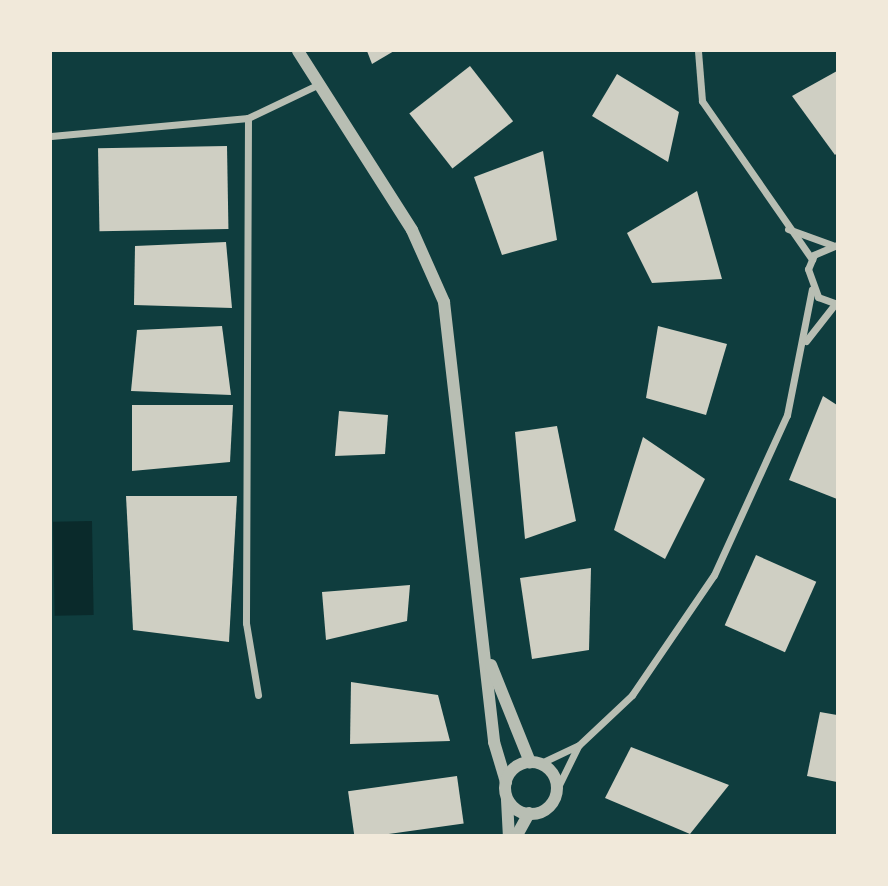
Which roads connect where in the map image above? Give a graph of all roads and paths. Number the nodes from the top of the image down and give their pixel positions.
1 (298, 51) edge
2 (698, 51) edge
3 (315, 86) junction
4 (248, 118) junction
5 (51, 136) edge
6 (787, 229) junction
7 (835, 245) edge
8 (811, 259) junction
9 (811, 289) junction
10 (836, 304) edge
11 (805, 341) junction
12 (488, 659) junction
13 (258, 695) dead end
14 (579, 745) junction
15 (534, 763) junction
16 (506, 782) junction
17 (556, 791) junction
18 (507, 800) junction
19 (529, 813) junction
20 (509, 835) edge
21 (517, 835) edge

1 - 3 street
2 - 6 street
3 - 4 street
3 - 12 street
4 - 5 street
4 - 13 street
6 - 7 street
6 - 8 street
7 - 8 street
8 - 9 street
9 - 10 street
9 - 11 street
10 - 11 street
11 - 14 street
12 - 15 street
12 - 16 street
14 - 15 street
14 - 17 street
15 - 16 street
15 - 17 street
16 - 18 street
17 - 19 street
18 - 19 street
18 - 20 street
19 - 21 street

